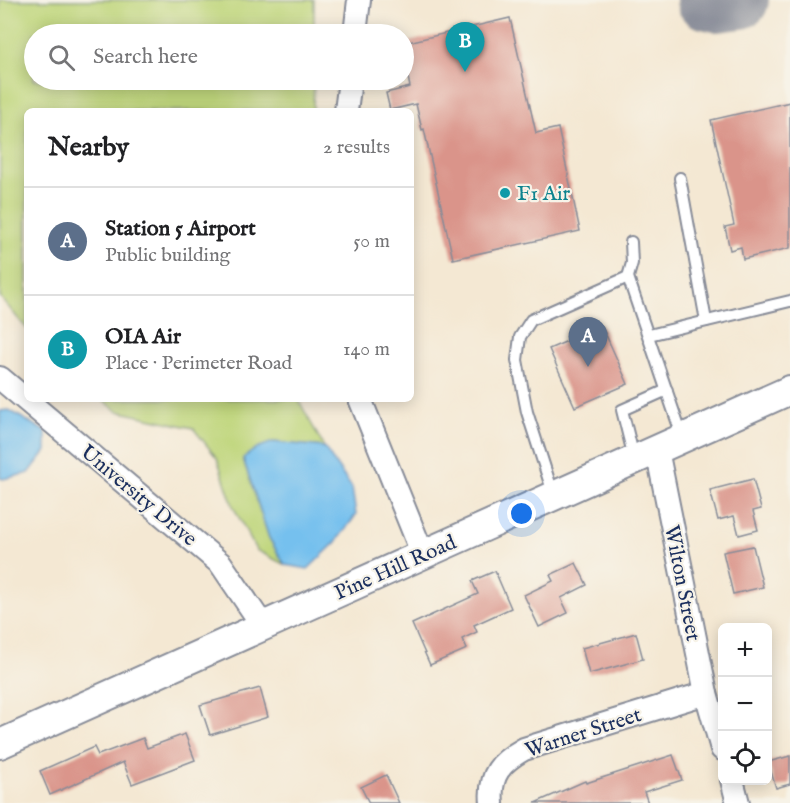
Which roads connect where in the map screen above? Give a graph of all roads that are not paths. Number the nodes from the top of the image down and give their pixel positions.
1 (359, 0) edge
2 (356, 24) edge
3 (349, 90) edge
4 (346, 108) edge
5 (680, 178) dead end
6 (631, 242) dead end
7 (628, 277) junction
8 (790, 301) edge
9 (706, 321) junction
10 (648, 335) junction
11 (0, 378) edge
12 (667, 390) junction
13 (790, 390) edge
14 (24, 398) edge
15 (29, 402) edge
16 (361, 402) edge
17 (683, 439) junction
18 (646, 455) junction
19 (554, 496) junction
20 (423, 555) junction
21 (263, 626) junction
22 (706, 693) junction
23 (718, 733) edge
24 (0, 744) edge
25 (733, 785) edge
26 (492, 803) edge
27 (738, 803) edge

1 - 2 street
3 - 4 street
5 - 9 lane
6 - 7 lane
7 - 10 lane
7 - 19 lane
8 - 9 lane
9 - 10 lane
10 - 12 lane
11 - 14 street, University Drive
12 - 17 lane
12 - 18 lane
13 - 17 street, Pine Hill Road
15 - 21 street, University Drive
16 - 20 street
17 - 18 street, Pine Hill Road
18 - 19 street, Pine Hill Road
18 - 22 street, Wilton Street
19 - 20 street, Pine Hill Road
20 - 21 street, Pine Hill Road
21 - 24 street, Pine Hill Road
22 - 23 street, Wilton Street
22 - 26 street, Warner Street
25 - 27 street

